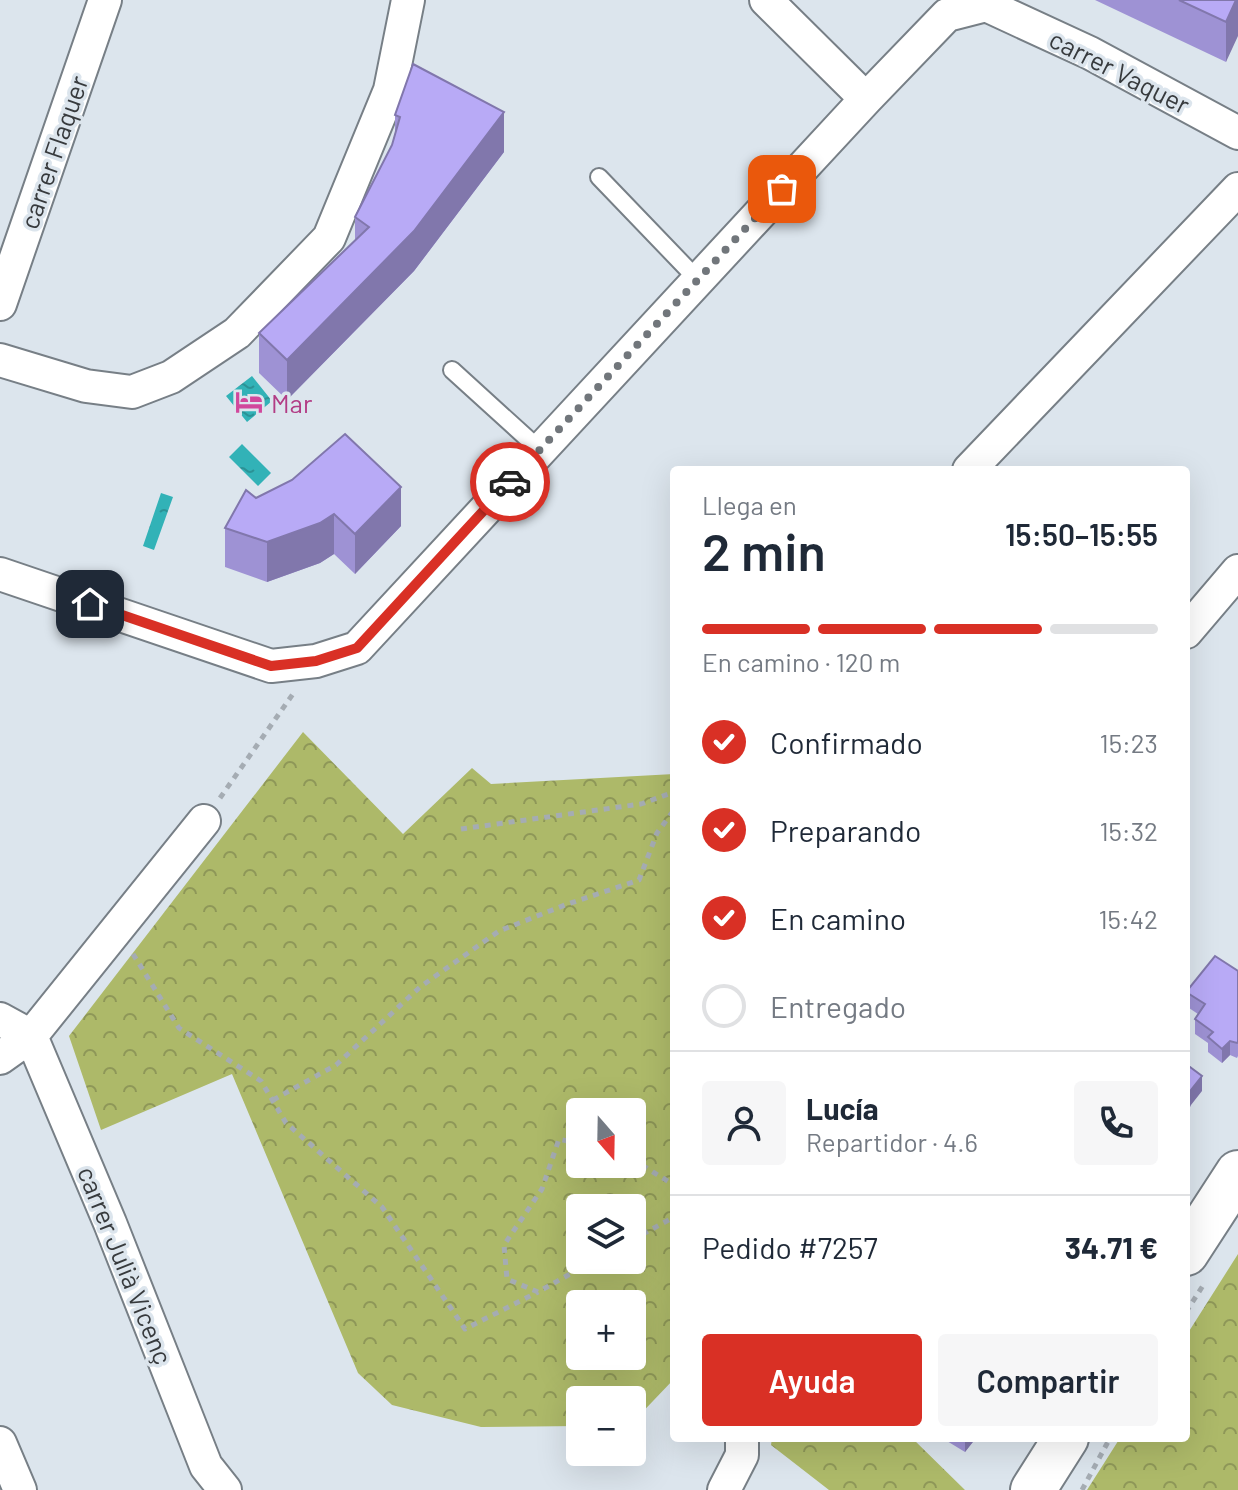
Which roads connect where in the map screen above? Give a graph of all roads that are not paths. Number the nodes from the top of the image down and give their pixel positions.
1 (105, 0) edge
2 (408, 0) edge
3 (766, 0) edge
4 (866, 99) junction
5 (1238, 133) edge
6 (599, 177) dead end
7 (1238, 189) edge
8 (698, 280) junction
9 (0, 304) edge
10 (0, 360) edge
11 (452, 370) dead end
12 (540, 450) junction
13 (973, 466) edge
14 (1238, 571) edge
15 (0, 574) edge
16 (1190, 627) edge
17 (204, 821) road end
18 (0, 1019) edge
19 (31, 1036) junction
20 (0, 1058) edge
21 (1238, 1173) edge
22 (1190, 1247) edge
23 (742, 1442) edge
24 (1063, 1442) edge
25 (0, 1443) edge
26 (20, 1490) edge
27 (225, 1490) edge
28 (724, 1490) edge
29 (1033, 1490) edge

1 - 9 street, carrer Flaquer
2 - 10 street
3 - 4 street
4 - 5 street, carrer Vaquer
4 - 8 street, carrer Vaquer
6 - 8 lane
7 - 13 street
8 - 12 street, carrer Vaquer
11 - 12 lane
12 - 15 street, carrer Vaquer
14 - 16 street
17 - 19 street
18 - 19 street
19 - 20 street
19 - 27 street, carrer Julià Vicenç
21 - 22 main road
23 - 28 street
24 - 29 main road
25 - 26 street

